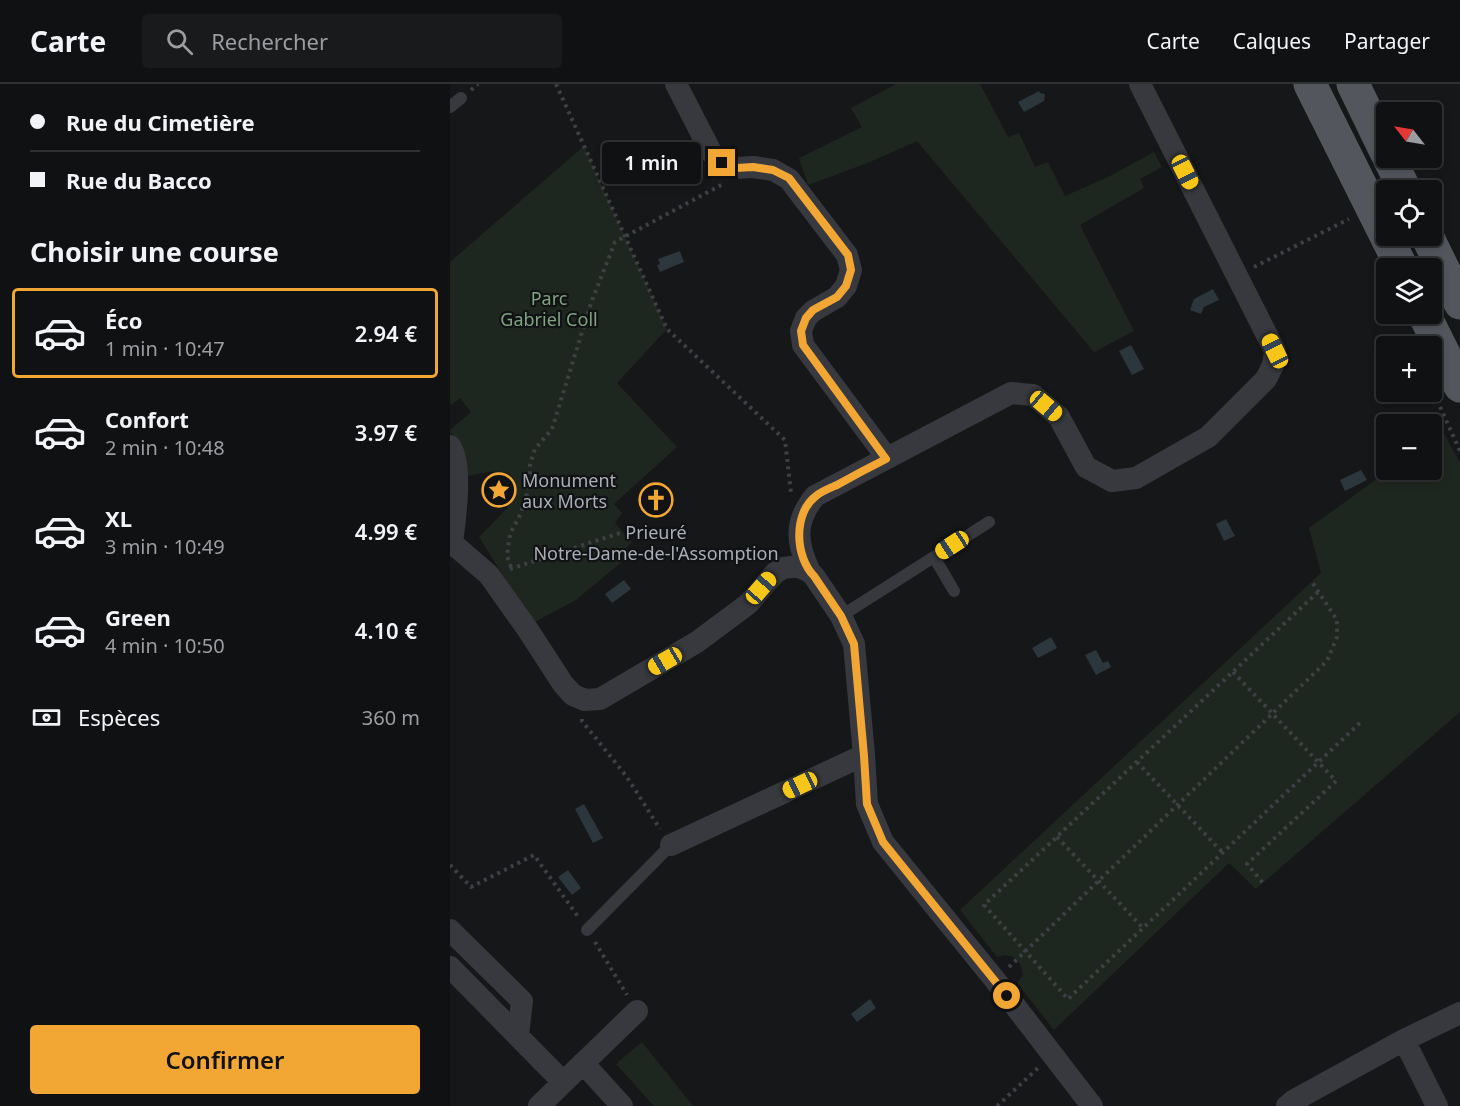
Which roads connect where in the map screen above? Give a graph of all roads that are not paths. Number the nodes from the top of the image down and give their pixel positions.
1 (676, 84) edge
2 (1140, 84) edge
3 (1310, 84) edge
4 (1353, 84) edge
5 (461, 98) dead end
6 (450, 107) edge
7 (1376, 131) edge
8 (1432, 246) edge
9 (1397, 258) edge
10 (1460, 303) edge
11 (1428, 324) edge
12 (1448, 391) edge
13 (450, 446) edge
14 (886, 459) junction
15 (989, 522) dead end
16 (799, 538) junction
17 (451, 544) edge
18 (934, 557) junction
19 (810, 572) junction
20 (775, 573) junction
21 (954, 591) dead end
22 (841, 616) junction
23 (864, 756) junction
24 (670, 845) joint
25 (450, 930) edge
26 (587, 930) road end
27 (450, 967) edge
28 (637, 1011) road end
29 (1460, 1012) edge
30 (518, 1035) junction
31 (1404, 1040) junction
32 (582, 1063) junction
33 (563, 1082) junction
34 (539, 1106) edge
35 (622, 1106) edge
36 (1092, 1106) edge
37 (1287, 1106) edge
38 (1437, 1106) edge

1 - 14 street
2 - 14 street
3 - 9 main road
4 - 7 main road
5 - 6 lane
8 - 10 main road
11 - 12 main road
13 - 17 street
14 - 16 street
15 - 18 lane
16 - 19 street
16 - 20 street
17 - 20 street
18 - 21 lane
18 - 22 lane
19 - 20 street
19 - 22 street
22 - 23 street
23 - 24 street
23 - 36 street
24 - 26 lane
25 - 30 street
27 - 30 street
28 - 32 street
29 - 31 street
30 - 33 street
31 - 37 street
31 - 38 street
32 - 33 street
32 - 35 street
33 - 34 street

